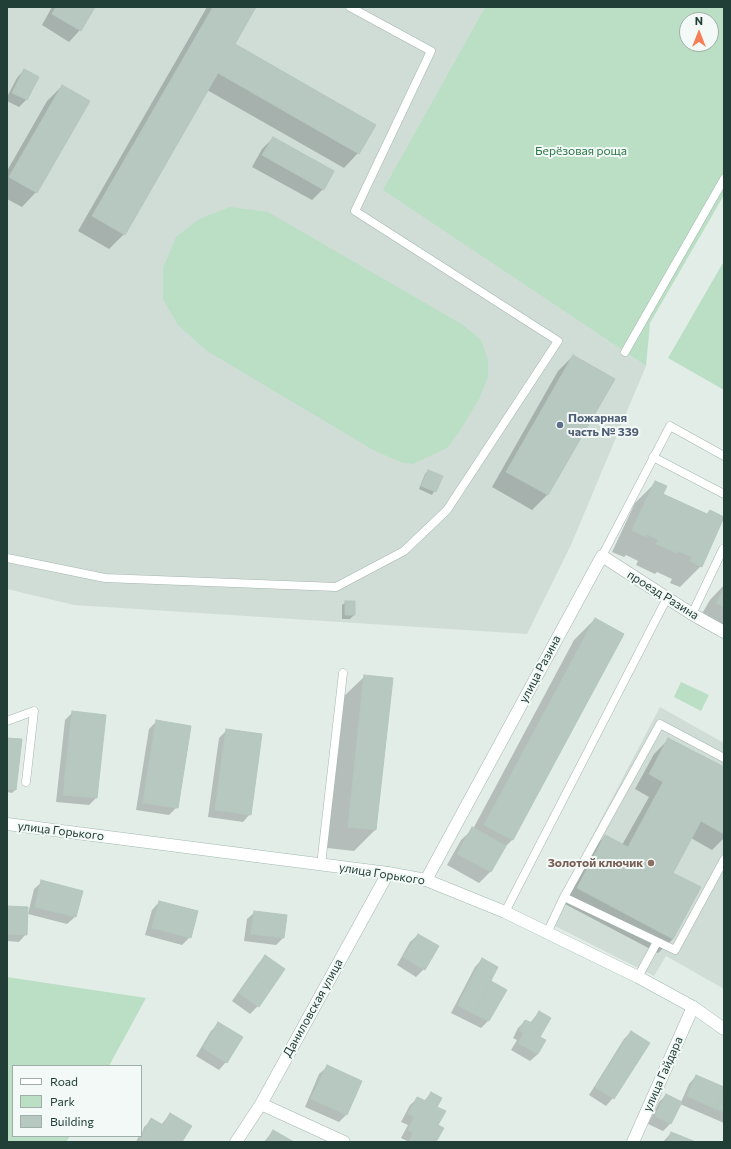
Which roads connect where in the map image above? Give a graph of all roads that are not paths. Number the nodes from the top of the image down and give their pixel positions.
1 (350, 7) edge
2 (724, 179) edge
3 (625, 352) dead end
4 (724, 456) edge
5 (653, 457) junction
6 (724, 494) edge
7 (724, 549) edge
8 (602, 556) junction
9 (7, 558) edge
10 (667, 598) junction
11 (692, 614) junction
12 (724, 632) edge
13 (343, 673) dead end
14 (7, 721) edge
15 (724, 758) edge
16 (26, 782) dead end
17 (7, 824) edge
18 (724, 860) edge
19 (321, 865) junction
20 (388, 873) junction
21 (426, 880) junction
22 (564, 897) junction
23 (505, 912) junction
24 (547, 933) junction
25 (657, 942) junction
26 (638, 978) junction
27 (693, 1007) junction
28 (724, 1030) edge
29 (261, 1104) junction
30 (236, 1142) edge
31 (344, 1142) edge
32 (632, 1142) edge

1 - 9 lane
2 - 3 lane
4 - 5 lane, улица Разина
5 - 6 lane
5 - 8 lane, улица Разина
7 - 11 lane
8 - 10 street, проезд Разина
8 - 21 street, улица Разина
10 - 11 street, проезд Разина
10 - 23 lane
11 - 12 street, проезд Разина
13 - 19 lane
14 - 16 lane
15 - 22 lane
17 - 19 street, улица Горького
18 - 25 lane
19 - 20 street, улица Горького
20 - 21 street, улица Горького
20 - 29 street, Даниловская улица
21 - 23 street, улица Горького
22 - 24 lane
22 - 25 lane
23 - 24 street, улица Горького
24 - 26 street, улица Горького
25 - 26 lane
26 - 27 street, улица Горького
27 - 28 street, улица Горького
27 - 32 street, улица Гайдара
29 - 30 street, Даниловская улица
29 - 31 street

